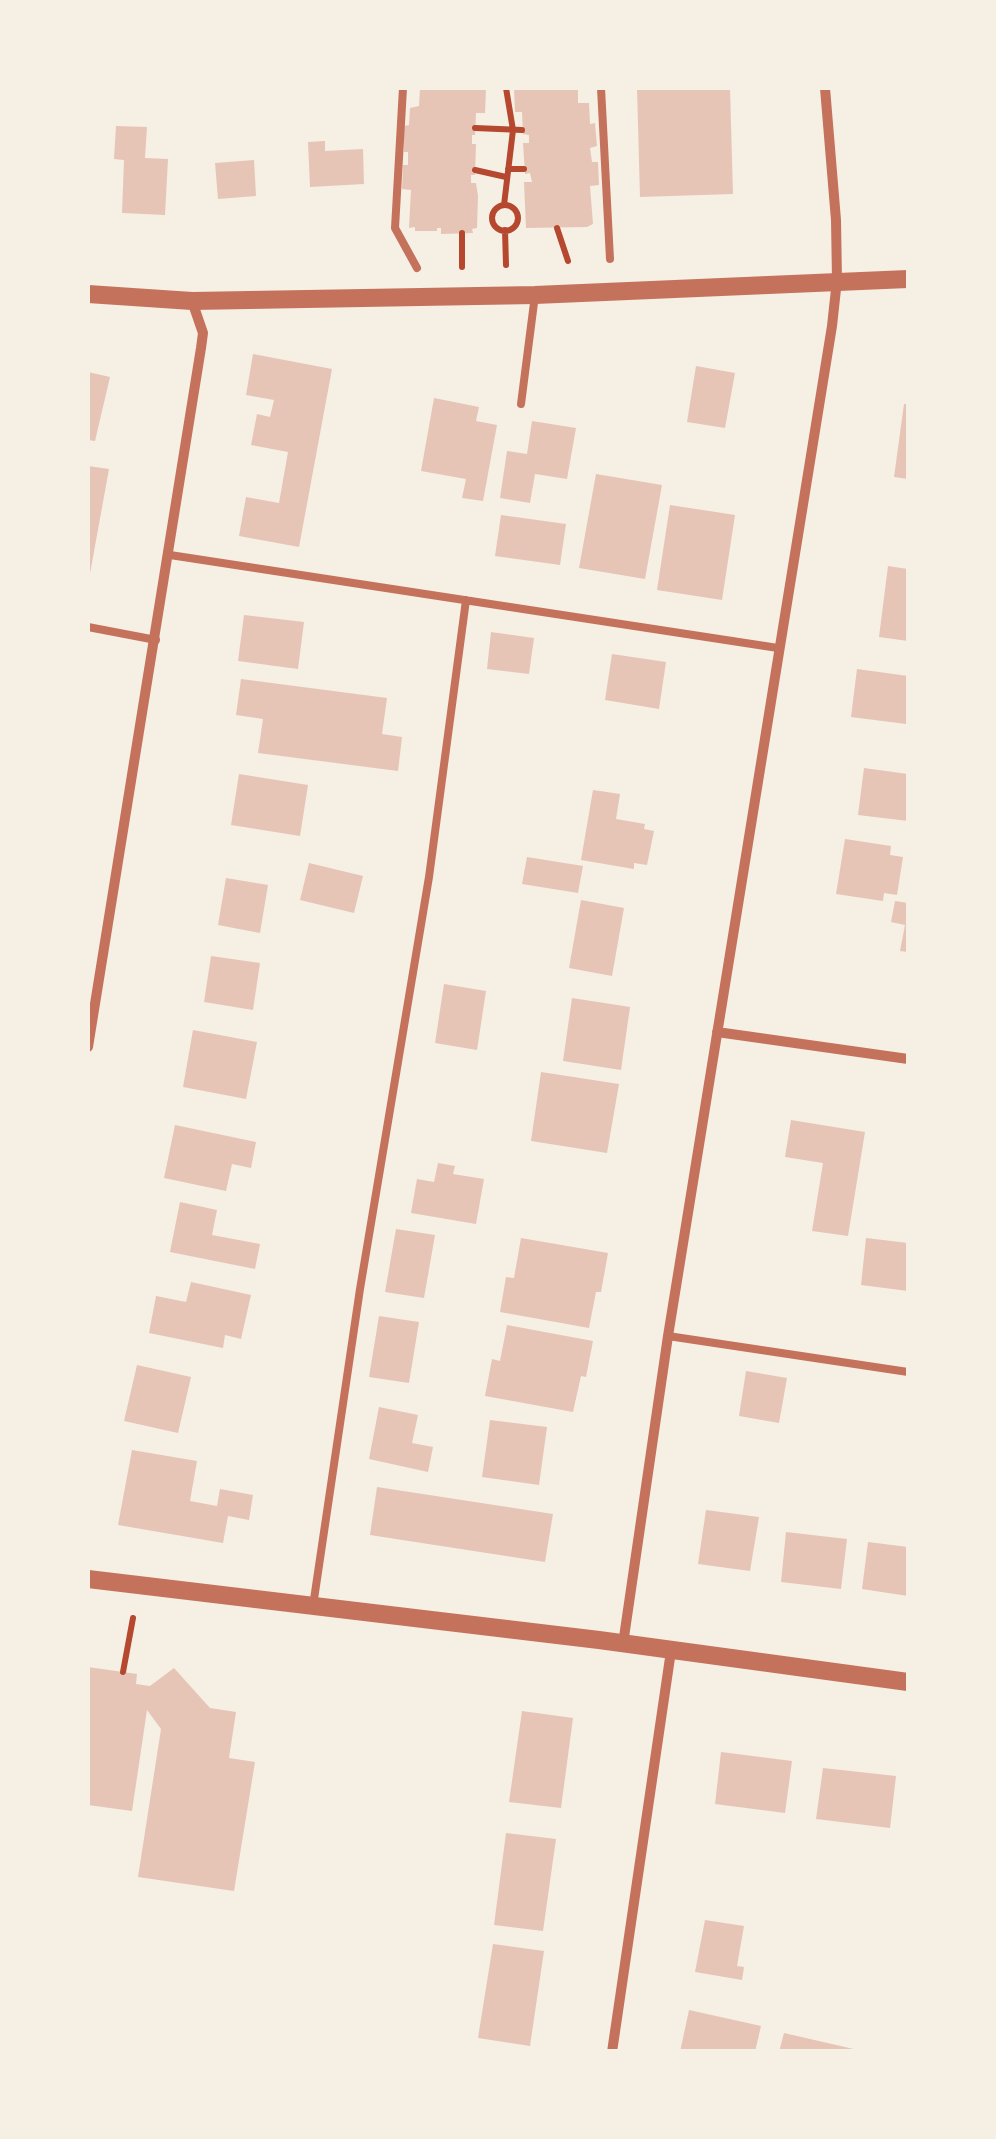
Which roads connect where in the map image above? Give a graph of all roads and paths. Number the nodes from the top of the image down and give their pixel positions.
1 (403, 88) edge
2 (506, 88) edge
3 (602, 88) edge
4 (825, 88) edge
5 (476, 128) dead end
6 (518, 130) junction
7 (524, 169) dead end
8 (475, 170) dead end
9 (507, 173) junction
10 (504, 204) junction
11 (557, 228) dead end
12 (505, 230) junction
13 (462, 233) dead end
14 (610, 260) dead end
15 (568, 261) dead end
16 (506, 265) dead end
17 (462, 267) dead end
18 (417, 268) dead end
19 (908, 279) edge
20 (837, 280) junction
21 (88, 294) edge
22 (534, 295) junction
23 (192, 301) junction
24 (521, 404) dead end
25 (170, 555) junction
26 (466, 600) junction
27 (88, 627) edge
28 (156, 640) junction
29 (778, 648) junction
30 (716, 1032) junction
31 (88, 1047) edge
32 (908, 1059) edge
33 (668, 1336) junction
34 (908, 1372) edge
35 (88, 1579) edge
36 (313, 1606) junction
37 (133, 1618) dead end
38 (623, 1644) junction
39 (671, 1651) junction
40 (123, 1672) dead end
41 (908, 1682) edge
42 (612, 2052) edge

1 - 18 lane
2 - 6 path
3 - 14 lane
4 - 20 street
5 - 6 path
6 - 9 path
7 - 9 path
8 - 9 path
9 - 10 path
10 - 12 path
10 - 12 path
11 - 15 path
12 - 16 path
13 - 17 path
19 - 20 street
20 - 22 street
20 - 29 street
21 - 23 street
22 - 23 street
22 - 24 lane
23 - 25 street
25 - 26 lane
25 - 28 street
26 - 29 lane
26 - 36 lane
27 - 28 lane
28 - 31 street
29 - 30 street
30 - 32 street
30 - 33 street
33 - 34 lane
33 - 38 street
35 - 36 street
36 - 38 street
37 - 40 path
38 - 39 street
39 - 41 street
39 - 42 street

